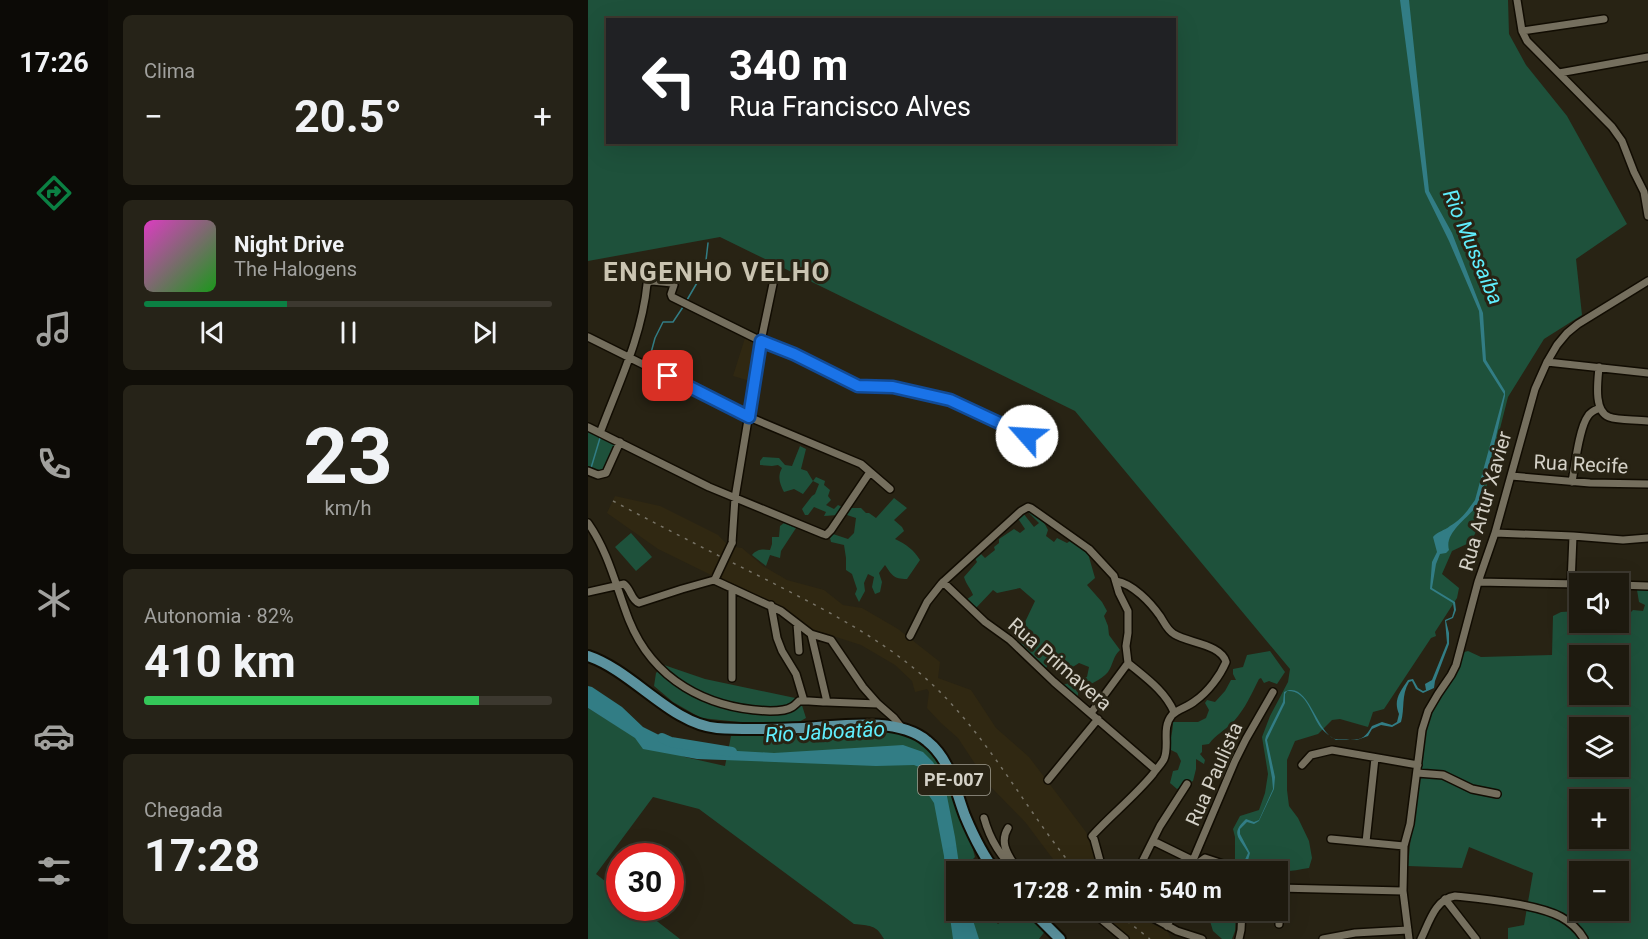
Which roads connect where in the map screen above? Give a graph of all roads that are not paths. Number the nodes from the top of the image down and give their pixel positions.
1 (1517, 0) edge
2 (1604, 19) dead end
3 (1522, 31) junction
4 (1648, 57) edge
5 (1559, 73) junction
6 (1646, 192) edge
7 (1648, 216) edge
8 (1648, 281) edge
9 (773, 284) dead end
10 (588, 337) edge
11 (761, 341) junction
12 (629, 357) junction
13 (1546, 362) junction
14 (1599, 367) junction
15 (1648, 373) edge
16 (1600, 408) junction
17 (749, 417) junction
18 (1648, 421) edge
19 (588, 427) edge
20 (600, 433) junction
21 (1027, 436) dead end
22 (620, 442) junction
23 (588, 471) edge
24 (870, 472) junction
25 (1511, 476) junction
26 (1572, 482) junction
27 (1648, 484) edge
28 (890, 489) dead end
29 (735, 498) junction
30 (588, 523) edge
31 (1495, 533) junction
32 (1572, 536) junction
33 (1648, 538) edge
34 (1574, 573) edge
35 (715, 579) junction
36 (1116, 581) junction
37 (943, 582) junction
38 (1478, 582) junction
39 (1569, 584) edge
40 (617, 585) junction
41 (1629, 585) edge
42 (1648, 586) edge
43 (732, 589) junction
44 (588, 592) edge
45 (771, 605) junction
46 (797, 624) junction
47 (811, 634) junction
48 (910, 636) dead end
49 (799, 651) dead end
50 (588, 656) edge
51 (1128, 663) junction
52 (732, 678) dead end
53 (1273, 692) dead end
54 (804, 702) junction
55 (827, 702) junction
56 (878, 704) junction
57 (1174, 712) junction
58 (1091, 713) junction
59 (1098, 719) junction
60 (903, 729) junction
61 (1375, 758) junction
62 (1302, 765) dead end
63 (1417, 769) junction
64 (1156, 770) junction
65 (1048, 780) dead end
66 (1187, 784) dead end
67 (1497, 794) dead end
68 (984, 818) dead end
69 (1008, 828) dead end
70 (1331, 839) dead end
71 (1152, 841) junction
72 (1366, 842) junction
73 (1404, 846) junction
74 (1193, 860) joint
75 (989, 861) edge
76 (1007, 861) edge
77 (1012, 861) edge
78 (1100, 861) edge
79 (1142, 861) edge
80 (1288, 888) edge
81 (1403, 891) junction
82 (1445, 899) junction
83 (1042, 921) edge
84 (1103, 921) edge
85 (1158, 921) edge
86 (1170, 921) edge
87 (1241, 921) edge
88 (1167, 926) junction
89 (1408, 930) junction
90 (1387, 935) edge
91 (1060, 939) edge
92 (1125, 939) edge
93 (1202, 939) edge
94 (1239, 939) edge
95 (1323, 939) edge
96 (1409, 939) edge
97 (1421, 939) edge
98 (1476, 939) edge
99 (1584, 939) edge

1 - 3 street
2 - 3 street
3 - 5 street
4 - 5 street
5 - 6 street
6 - 7 street
8 - 13 street, Rua Artur Xavier
9 - 11 street
10 - 12 street
11 - 12 street
11 - 17 street
11 - 21 street
12 - 17 street
12 - 20 street
13 - 14 street
13 - 25 street, Rua Artur Xavier
14 - 15 street
14 - 16 street
16 - 18 street
16 - 26 street
17 - 24 street
17 - 29 street
19 - 20 street
20 - 22 street
22 - 23 street
22 - 29 street
24 - 28 street
24 - 29 street
25 - 26 street, Rua Recife
25 - 31 street, Rua Artur Xavier
26 - 27 street, Rua Recife
29 - 35 street, bridge
30 - 40 street
31 - 32 street
31 - 38 street, Rua Artur Xavier
32 - 33 street
32 - 34 street
35 - 40 street
35 - 43 street
36 - 37 street
36 - 51 street
36 - 57 street
37 - 48 street
37 - 58 street, Rua Primavera
38 - 39 street
38 - 63 street, Rua Artur Xavier
40 - 44 street
40 - 54 street
41 - 42 street
43 - 45 street
43 - 52 street
45 - 46 street
45 - 54 street
46 - 47 street
46 - 49 street
47 - 55 street
47 - 56 street
50 - 60 main road, PE-007
51 - 57 street
51 - 58 street
53 - 74 street, Rua Paulista
54 - 55 street
55 - 56 street
56 - 60 street
57 - 64 street
58 - 59 street, Rua Primavera
59 - 64 street, Rua Primavera
59 - 65 street
60 - 75 main road, PE-007
61 - 62 street
61 - 63 street
61 - 72 street
63 - 67 street
63 - 73 street, Rua Artur Xavier
64 - 78 street
66 - 71 street
68 - 76 street
69 - 77 street
70 - 72 street
71 - 74 street
71 - 79 street
72 - 73 street
73 - 81 street, Rua Artur Xavier
80 - 81 street
81 - 89 street, Rua Artur Xavier
82 - 97 street
82 - 98 street
82 - 99 street
83 - 91 main road
84 - 92 street
85 - 88 street
86 - 88 street
87 - 94 street
88 - 93 street
89 - 90 street
89 - 96 street, Rua Artur Xavier
90 - 95 street

